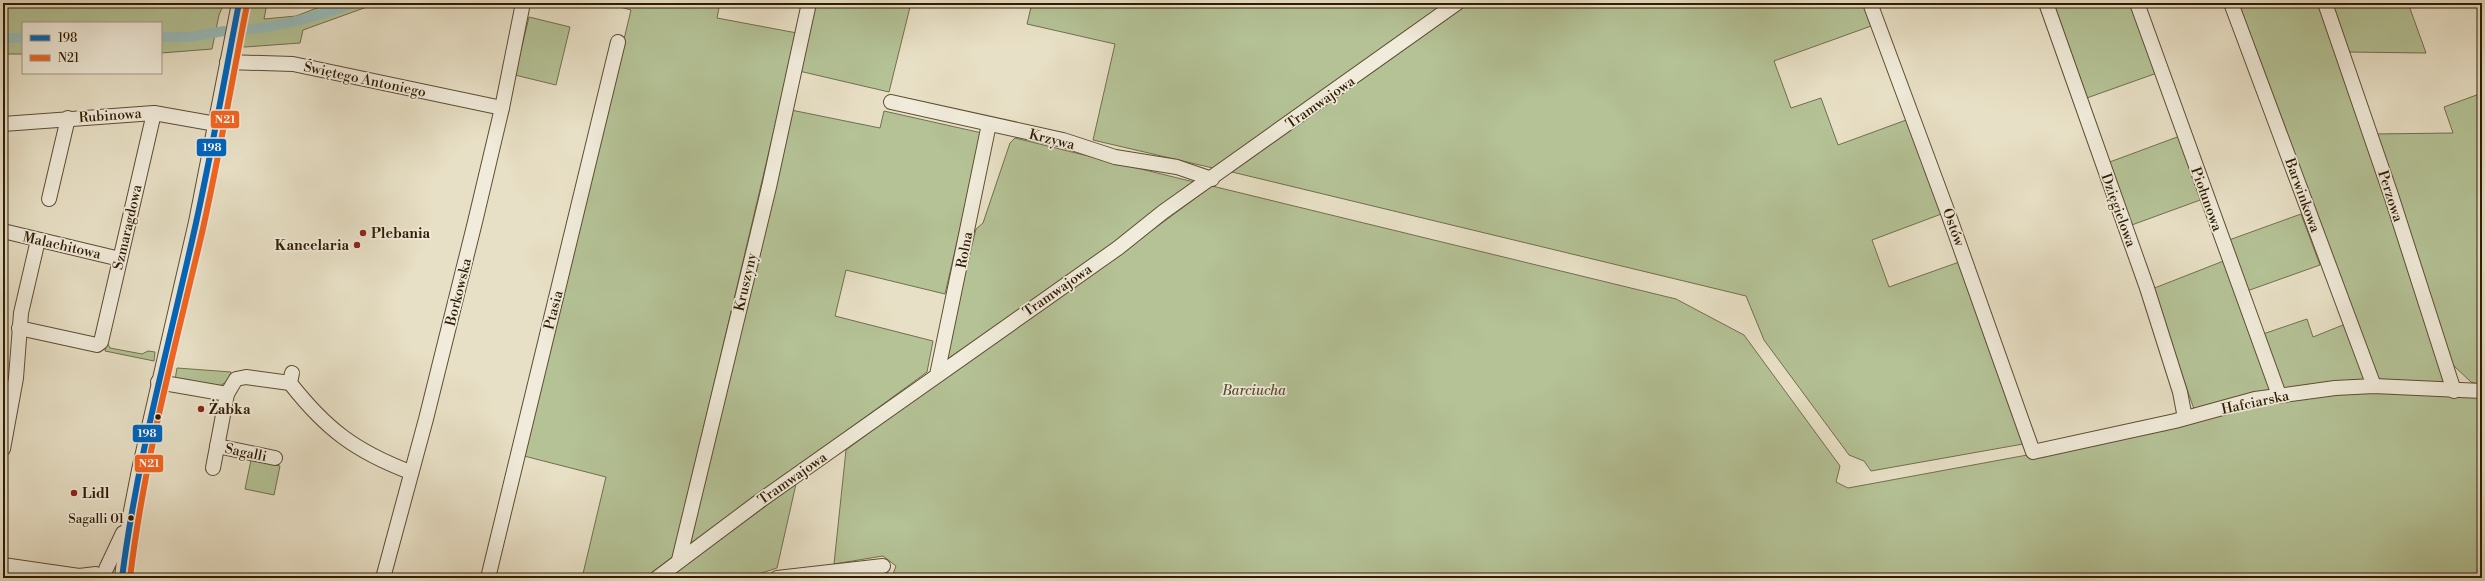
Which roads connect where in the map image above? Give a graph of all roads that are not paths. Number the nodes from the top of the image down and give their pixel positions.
1 (239, 3) edge
2 (523, 3) edge
3 (810, 3) edge
4 (1457, 3) edge
5 (1870, 3) edge
6 (2046, 3) edge
7 (2137, 3) edge
8 (2231, 3) edge
9 (2325, 3) edge
10 (618, 42) dead end
11 (227, 62) junction
12 (891, 102) dead end
13 (502, 108) junction
14 (154, 113) junction
15 (68, 118) junction
16 (3, 124) edge
17 (216, 124) junction
18 (989, 124) junction
19 (1212, 179) junction
20 (49, 199) dead end
21 (3, 231) edge
22 (38, 240) junction
23 (120, 260) junction
24 (19, 328) junction
25 (937, 375) junction
26 (158, 382) junction
27 (2374, 386) junction
28 (2454, 391) junction
29 (2482, 391) edge
30 (227, 394) junction
31 (2279, 395) junction
32 (6, 415) edge
33 (2185, 418) junction
34 (217, 446) junction
35 (3, 449) edge
36 (2033, 452) joint
37 (275, 458) dead end
38 (213, 468) dead end
39 (410, 472) junction
40 (129, 522) junction
41 (679, 560) junction
42 (3, 564) edge
43 (883, 566) dead end
44 (36, 571) junction
45 (98, 574) edge
46 (53, 578) edge
47 (122, 578) edge
48 (383, 578) edge
49 (488, 578) edge
50 (657, 578) edge
51 (777, 578) edge

1 - 11 street
2 - 13 street, Borkowska
3 - 41 street, Kruszyny
4 - 19 street, Tramwajowa
5 - 36 street, Ostów
6 - 33 street, Dzięgielowa
7 - 31 street, Piołunowa
8 - 27 street, Barwinkowa
9 - 28 street, Perzowa
10 - 49 street, Ptasia
11 - 13 street, Świętego Antoniego
11 - 17 street
12 - 18 street, Krzywa
13 - 39 street, Borkowska
14 - 15 street, Rubinowa
14 - 17 street, Rubinowa
14 - 23 street, Szmaragdowa
15 - 16 street, Rubinowa
15 - 20 street
17 - 26 street
18 - 19 street, Krzywa
18 - 25 street, Rolna
19 - 25 street, Tramwajowa
21 - 22 street, Malachitowa
22 - 23 street, Malachitowa
22 - 24 street
23 - 24 street, Szmaragdowa
24 - 32 street
25 - 41 street, Tramwajowa
26 - 30 street
26 - 40 street
27 - 28 street, Hafciarska
27 - 31 street, Hafciarska
28 - 29 street, Hafciarska
30 - 34 street, Sagalli
30 - 39 street, Sagalli
31 - 33 street, Hafciarska
32 - 35 street
33 - 36 street, Hafciarska
34 - 37 street, Sagalli
34 - 38 street, Sagalli
39 - 48 street, Borkowska
40 - 45 street
40 - 47 street
41 - 50 street, Tramwajowa
42 - 44 street
43 - 51 street
44 - 45 street
44 - 46 street
45 - 47 street

